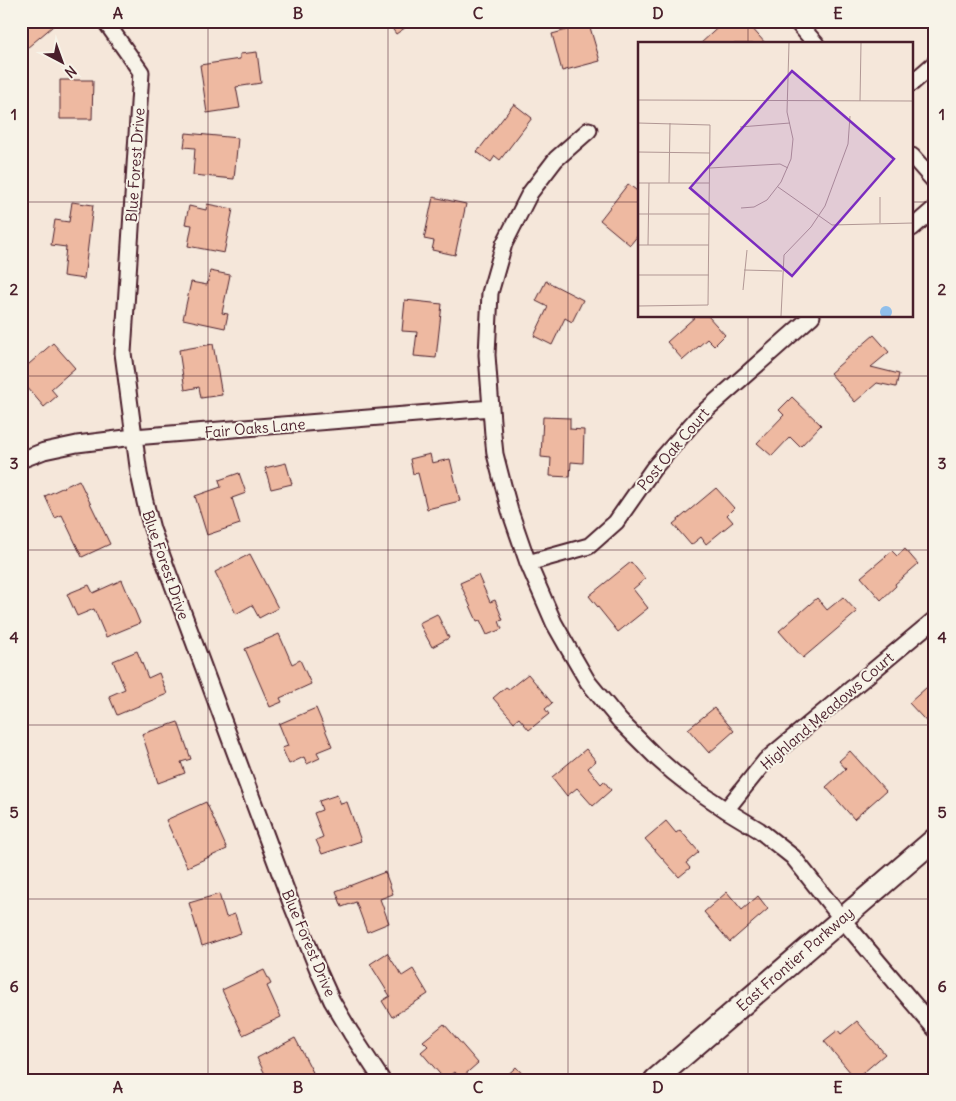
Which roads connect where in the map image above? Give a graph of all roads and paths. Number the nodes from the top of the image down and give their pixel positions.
1 (106, 21) edge
2 (796, 21) edge
3 (814, 42) edge
4 (935, 63) edge
5 (914, 80) edge
6 (589, 130) dead end
7 (914, 158) edge
8 (935, 182) edge
9 (935, 208) edge
10 (914, 226) edge
11 (810, 318) edge
12 (490, 408) junction
13 (134, 438) junction
14 (21, 460) edge
15 (528, 563) junction
16 (935, 619) edge
17 (726, 810) junction
18 (935, 839) edge
19 (842, 919) junction
20 (935, 1029) edge
21 (382, 1080) edge
22 (655, 1080) edge

1 - 13 street, Blue Forest Drive
2 - 3 street
4 - 5 street
6 - 12 street
7 - 8 street
9 - 10 street
11 - 15 street, Post Oak Court
12 - 13 street, Fair Oaks Lane
12 - 15 street
13 - 14 street, Fair Oaks Lane
13 - 21 street, Blue Forest Drive
15 - 17 street
16 - 17 street, Highland Meadows Court
17 - 19 street
18 - 19 street, East Frontier Parkway
19 - 20 street
19 - 22 street, East Frontier Parkway

